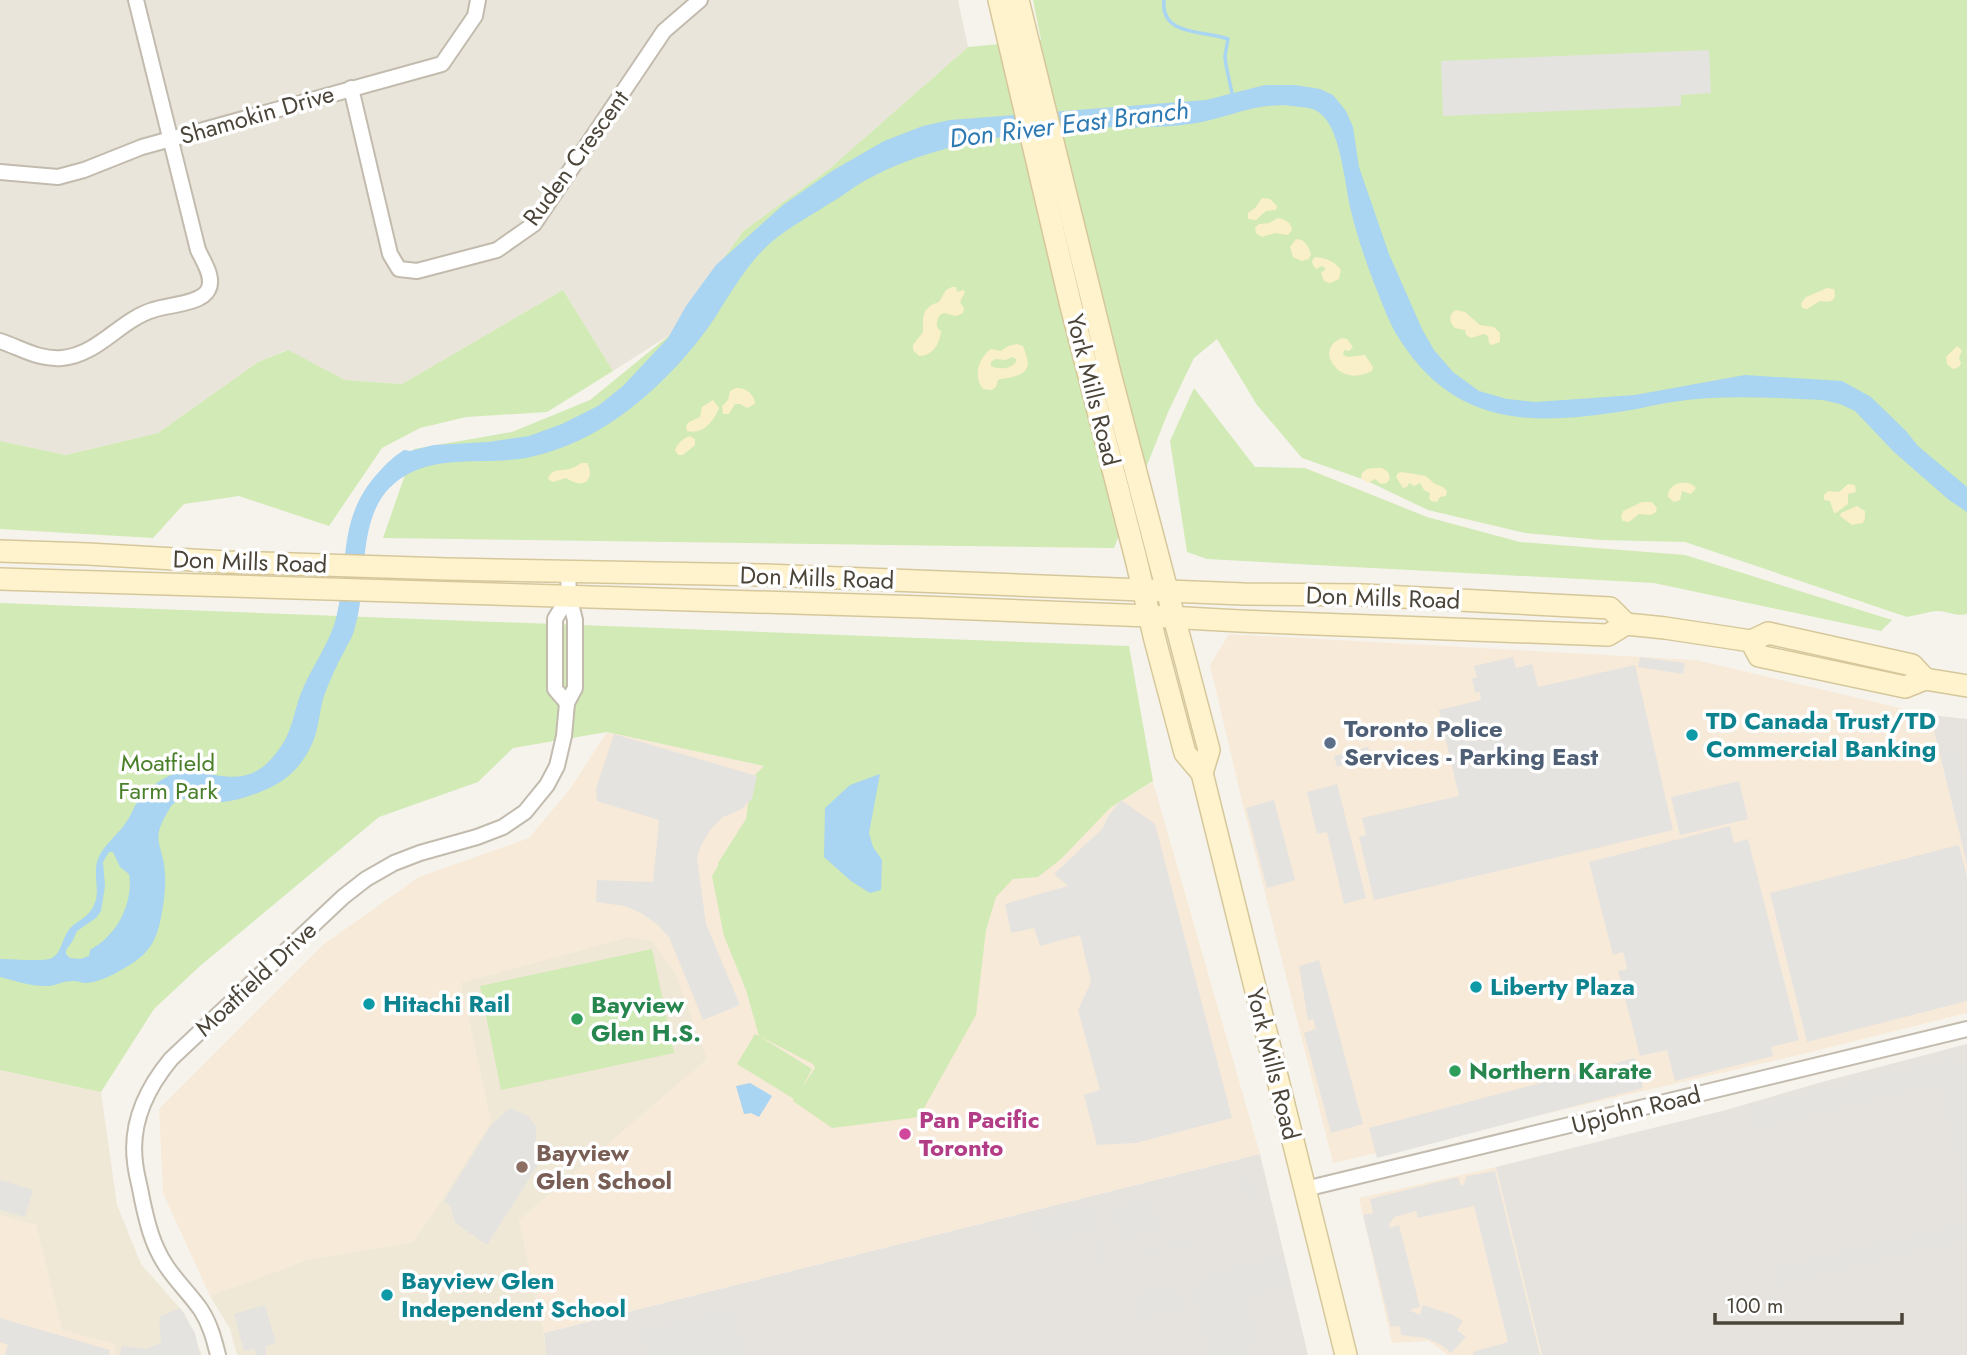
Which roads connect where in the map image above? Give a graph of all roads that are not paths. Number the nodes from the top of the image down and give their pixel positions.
1 (136, 0) edge
2 (478, 0) edge
3 (700, 0) edge
4 (999, 0) edge
5 (1018, 0) edge
6 (1016, 33) junction
7 (351, 88) junction
8 (170, 140) junction
9 (0, 172) edge
10 (1055, 191) junction
11 (0, 341) edge
12 (0, 551) edge
13 (568, 572) junction
14 (0, 579) edge
15 (1143, 590) junction
16 (1168, 591) junction
17 (569, 596) junction
18 (1398, 598) junction
19 (1537, 605) junction
20 (1149, 616) junction
21 (1175, 617) junction
22 (1626, 624) junction
23 (1393, 626) junction
24 (1536, 632) junction
25 (1967, 686) edge
26 (1202, 773) junction
27 (1967, 1029) edge
28 (1305, 1189) junction
29 (218, 1355) edge
30 (1346, 1355) edge

1 - 8 street
2 - 7 street, Shamokin Drive
3 - 7 street, Ruden Crescent
4 - 6 main road, York Mills Road
5 - 6 main road, York Mills Road
6 - 10 main road, York Mills Road
7 - 8 street, Shamokin Drive
8 - 9 street, Shamokin Drive
8 - 11 street
10 - 15 main road, York Mills Road
10 - 16 main road, York Mills Road
12 - 13 main road, Don Mills Road
13 - 15 main road, Don Mills Road
13 - 17 street, Moatfield Drive
14 - 17 main road, Don Mills Road
15 - 16 main road, Don Mills Road
15 - 20 main road, York Mills Road
16 - 18 main road, Don Mills Road
16 - 21 main road, York Mills Road
17 - 20 main road, Don Mills Road
17 - 29 street, Moatfield Drive
18 - 19 main road, Don Mills Road
18 - 23 main road
19 - 22 main road, Don Mills Road
19 - 24 main road
20 - 21 main road, Don Mills Road
20 - 26 main road, York Mills Road
21 - 23 main road, Don Mills Road
21 - 26 main road, York Mills Road
22 - 24 main road, Don Mills Road
22 - 25 main road, Don Mills Road
23 - 24 main road, Don Mills Road
26 - 28 main road, York Mills Road
27 - 28 street, Upjohn Road
28 - 30 main road, York Mills Road

